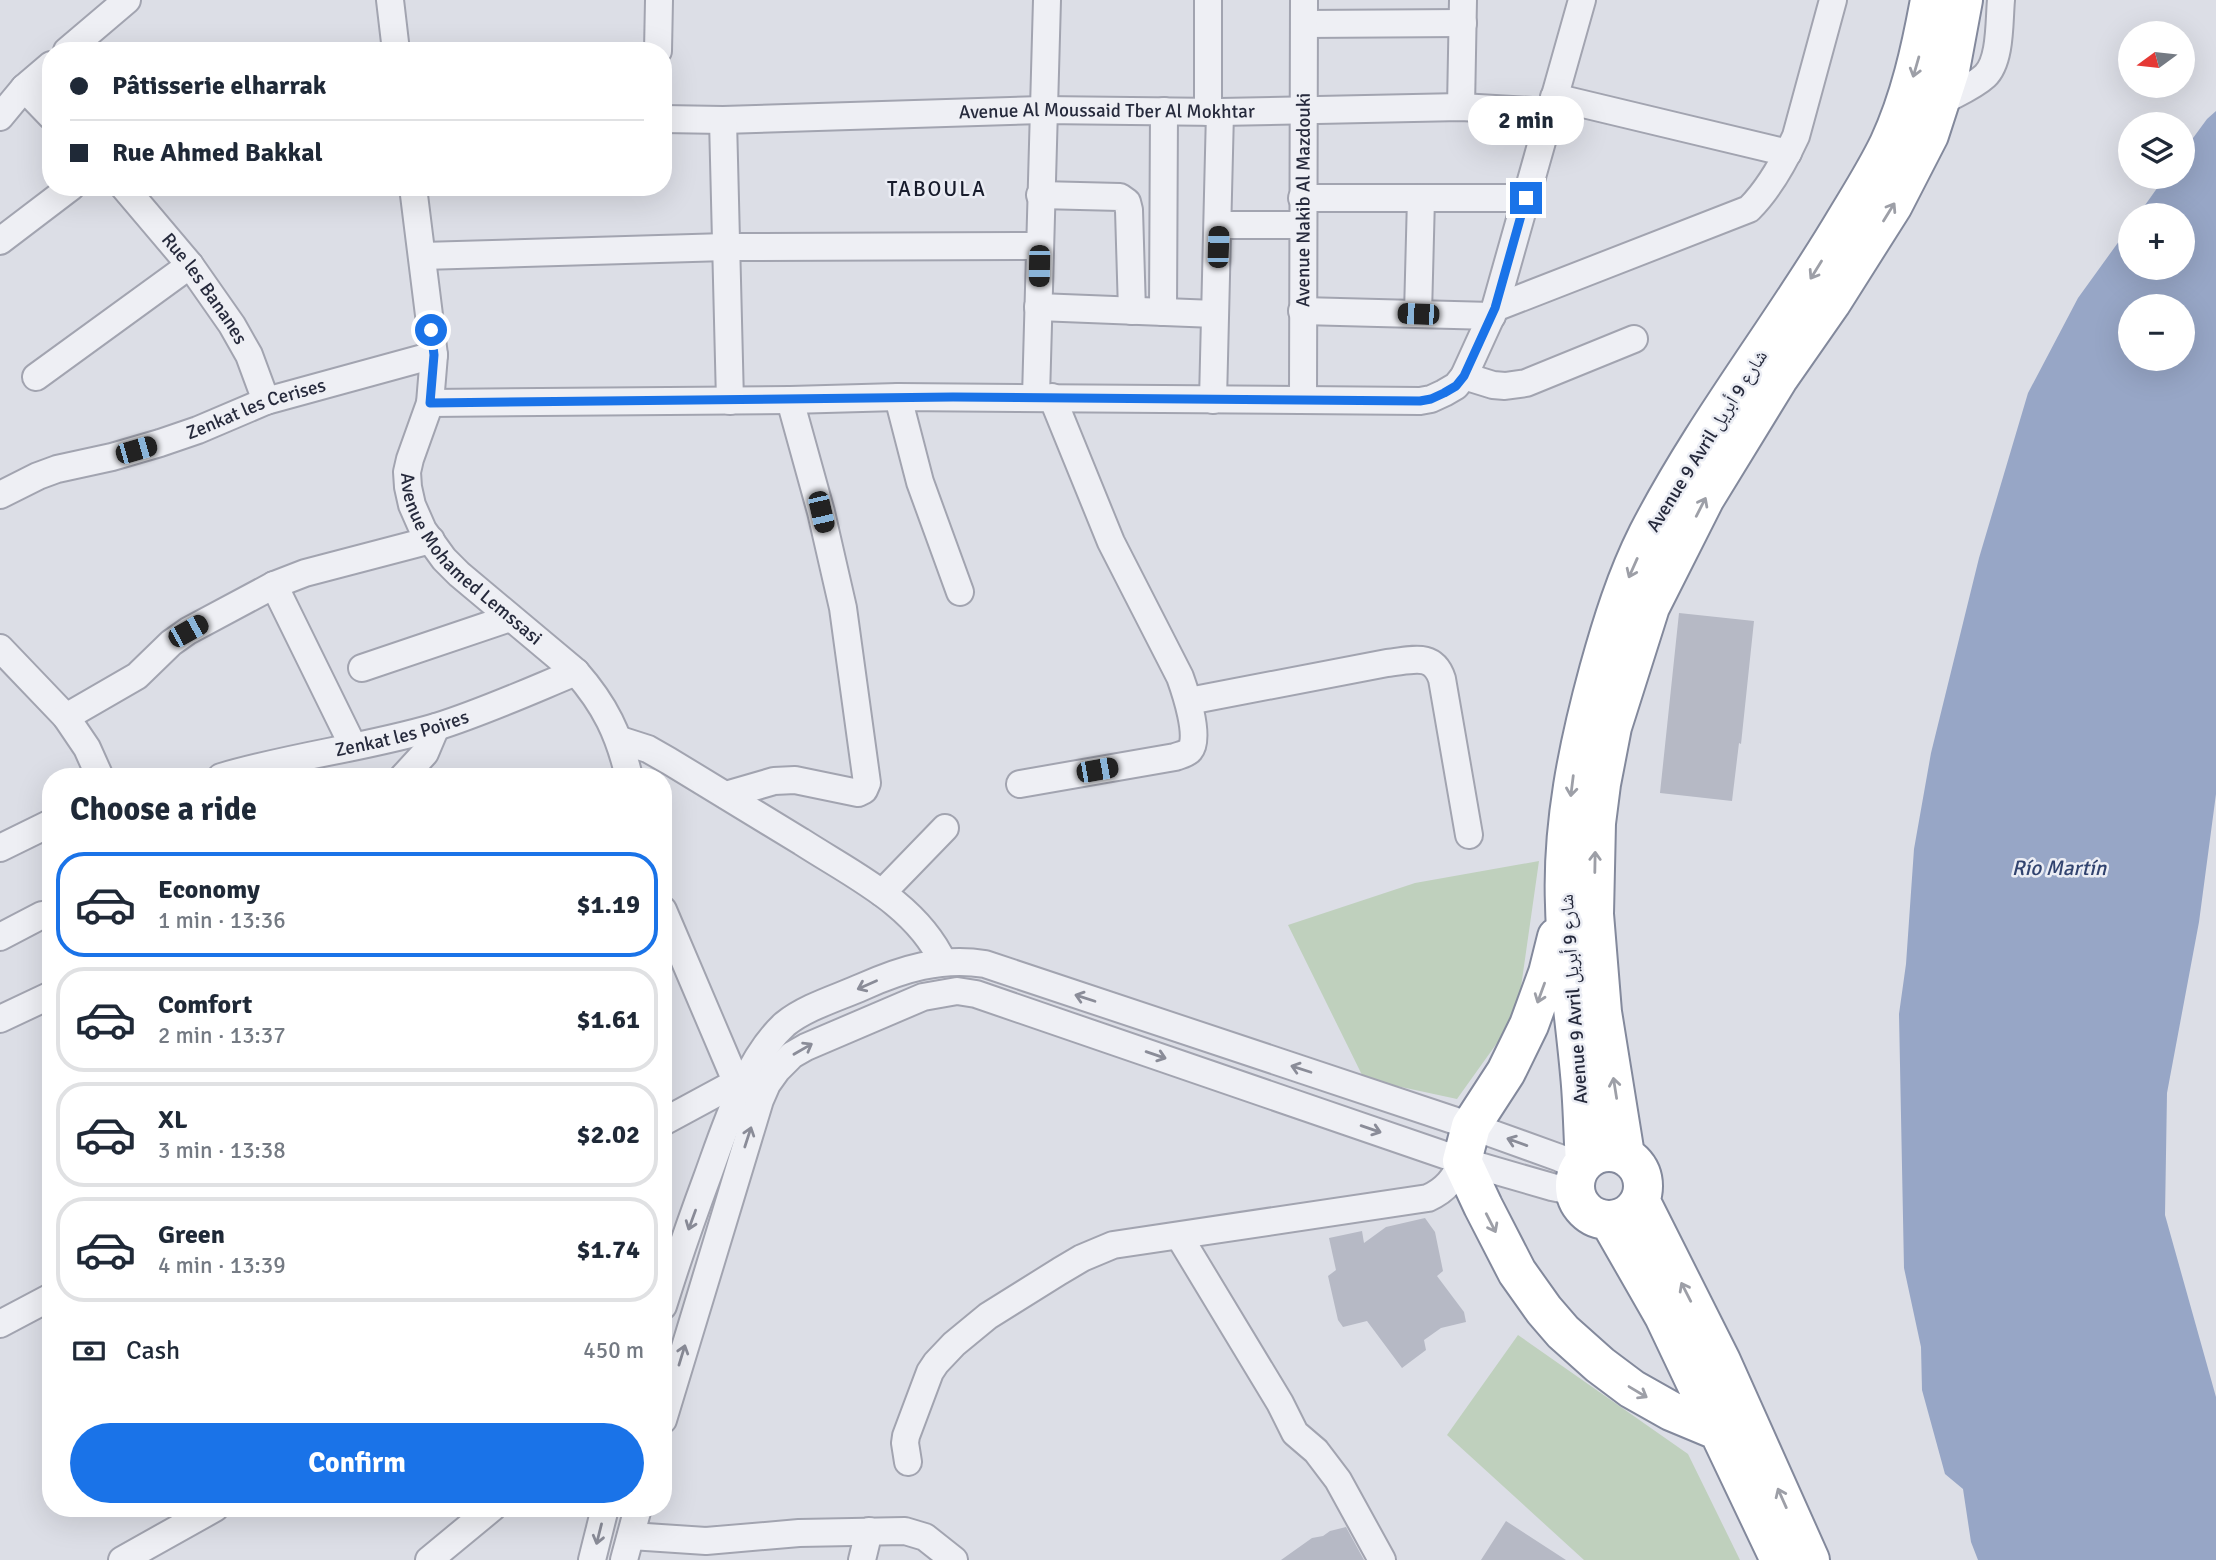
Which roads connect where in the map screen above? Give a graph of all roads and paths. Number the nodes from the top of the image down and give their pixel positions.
1 (127, 0) edge
2 (390, 0) edge
3 (659, 0) edge
4 (1047, 0) edge
5 (1208, 0) edge
6 (1582, 0) edge
7 (1833, 0) edge
8 (1930, 0) edge
9 (1963, 0) edge
10 (2001, 0) edge
11 (1304, 12) edge
12 (1379, 12) edge
13 (1463, 12) edge
14 (78, 42) edge
15 (395, 42) edge
16 (658, 42) edge
17 (42, 72) edge
18 (9, 100) edge
19 (1941, 102) junction
20 (1552, 104) junction
21 (1461, 107) junction
22 (1042, 110) junction
23 (1302, 110) junction
24 (1164, 111) junction
25 (1214, 112) junction
26 (42, 113) edge
27 (672, 119) edge
28 (723, 120) junction
29 (1788, 153) junction
30 (1041, 195) junction
31 (59, 196) edge
32 (132, 196) edge
33 (414, 196) edge
34 (1302, 198) junction
35 (1421, 198) junction
36 (1526, 198) junction
37 (1218, 225) junction
38 (1302, 225) junction
39 (0, 242) edge
40 (1039, 246) junction
41 (726, 247) junction
42 (422, 256) junction
43 (190, 265) junction
44 (1038, 307) junction
45 (1132, 310) junction
46 (1303, 311) junction
47 (1163, 312) junction
48 (1494, 312) junction
49 (1215, 314) junction
50 (1418, 314) junction
51 (1634, 339) dead end
52 (434, 355) junction
53 (1464, 376) junction
54 (36, 377) dead end
55 (898, 397) junction
56 (1044, 397) junction
57 (790, 400) junction
58 (1213, 400) junction
59 (1303, 400) junction
60 (266, 401) junction
61 (730, 401) junction
62 (430, 403) junction
63 (3, 490) edge
64 (431, 540) junction
65 (274, 584) junction
66 (960, 592) dead end
67 (510, 618) junction
68 (0, 648) edge
69 (362, 668) dead end
70 (576, 672) junction
71 (1189, 701) junction
72 (66, 717) junction
73 (436, 727) junction
74 (620, 740) junction
75 (353, 746) junction
76 (96, 768) edge
77 (253, 768) edge
78 (411, 768) edge
79 (621, 768) edge
80 (1020, 784) dead end
81 (726, 795) junction
82 (42, 827) edge
83 (946, 828) dead end
84 (1469, 835) dead end
85 (0, 848) edge
86 (881, 892) junction
87 (1564, 904) junction
88 (42, 915) dead end
89 (672, 929) edge
90 (0, 937) edge
91 (943, 962) junction
92 (42, 999) edge
93 (0, 1019) edge
94 (747, 1090) junction
95 (672, 1119) edge
96 (1467, 1143) junction
97 (1625, 1155) junction
98 (1580, 1174) junction
99 (1640, 1200) junction
100 (1609, 1220) junction
101 (1179, 1236) junction
102 (672, 1260) edge
103 (42, 1302) edge
104 (0, 1324) edge
105 (672, 1385) edge
106 (1719, 1432) junction
107 (908, 1462) dead end
108 (199, 1517) edge
109 (481, 1517) edge
110 (603, 1517) edge
111 (636, 1517) edge
112 (869, 1531) junction
113 (627, 1548) edge
114 (122, 1560) edge
115 (429, 1560) edge
116 (592, 1560) edge
117 (862, 1560) edge
118 (954, 1560) edge
119 (1381, 1560) edge
120 (1780, 1560) edge
121 (1810, 1560) edge

1 - 14 street
2 - 15 street
3 - 16 street
4 - 22 street
5 - 25 street
6 - 20 street
7 - 29 street
8 -> 87 highway, Avenue 9 Avril شارع 9 أبريل
9 - 19 highway, Avenue 9 Avril شارع 9 أبريل
10 - 19 street
11 - 12 street
11 - 23 street, Avenue Nakib Al Mazdouki
12 - 13 street
13 - 21 street
17 - 18 street
18 - 26 street
97 -> 19 highway, Avenue 9 Avril شارع 9 أبريل
20 - 21 street, Avenue Al Moussaid Tber Al Mokhtar
20 - 29 street, Avenue Al Moussaid Tber Al Mokhtar
20 - 36 street
21 - 23 street, Avenue Al Moussaid Tber Al Mokhtar
22 - 24 street, Avenue Al Moussaid Tber Al Mokhtar
22 - 28 street, Avenue Al Moussaid Tber Al Mokhtar
22 - 30 street
23 - 25 street, Avenue Al Moussaid Tber Al Mokhtar
23 - 34 street, Avenue Nakib Al Mazdouki
24 - 25 street, Avenue Al Moussaid Tber Al Mokhtar
24 - 47 street
25 - 37 street
27 - 28 street, Avenue Al Moussaid Tber Al Mokhtar
28 - 41 street
29 - 48 street
30 - 40 street
30 - 45 street
31 - 39 street
32 - 43 street, Rue les Bananes
33 - 42 street, Avenue Mohamed Lemssasi
34 - 35 street
34 - 38 street, Avenue Nakib Al Mazdouki
35 - 36 street
35 - 50 street
36 - 48 street
37 - 38 street
37 - 49 street
38 - 46 street, Avenue Nakib Al Mazdouki
40 - 41 street
40 - 44 street
41 - 42 street
41 - 61 street
42 - 52 street, Avenue Mohamed Lemssasi
43 - 54 street
43 - 60 street, Rue les Bananes
44 - 45 street
44 - 56 street
45 - 47 street
46 - 50 street
46 - 59 street, Avenue Nakib Al Mazdouki
47 - 49 street
48 - 50 street
48 - 53 street
49 - 58 street
51 - 53 street
52 - 60 street, Zenkat les Cerises
52 - 62 street, Avenue Mohamed Lemssasi
53 - 59 street
55 - 56 street
55 - 57 street
55 - 66 street
56 - 58 street
56 - 71 street
57 - 61 street
57 - 81 street
58 - 59 street
60 - 63 street, Zenkat les Cerises
61 - 62 street
62 - 64 street, Avenue Mohamed Lemssasi
64 - 65 street
64 - 67 street, Avenue Mohamed Lemssasi
65 - 72 street
65 - 75 street
67 - 69 street
67 - 70 street, Avenue Mohamed Lemssasi
68 - 72 street
70 - 73 street, Zenkat les Poires
70 - 74 street, Avenue Mohamed Lemssasi
71 - 80 street
71 - 84 street
72 - 76 street
73 - 75 street, Zenkat les Poires
73 - 78 street
74 - 79 street, Avenue Mohamed Lemssasi
74 - 81 street
75 - 77 street, Zenkat les Poires
81 - 86 street
82 - 85 street
83 - 86 street
86 - 91 street
87 -> 96 highway
87 - 98 highway, Avenue 9 Avril شارع 9 أبريل
88 - 90 street
89 - 94 street
91 -> 94 street
96 -> 91 street
92 - 93 street
94 - 95 street
94 -> 96 street
94 -> 102 street
105 -> 94 street
98 -> 96 street
96 - 98 street
96 - 101 street
96 -> 106 highway
97 - 98 highway
97 - 99 highway, Avenue 9 Avril شارع 9 أبريل
98 - 100 highway
99 - 100 highway
121 -> 99 highway, Avenue 9 Avril شارع 9 أبريل
100 - 106 highway
101 - 107 street
101 - 119 street
103 - 104 street
106 - 120 highway
108 - 114 street
109 - 115 street
110 -> 116 street
111 - 113 street
112 - 113 street
112 - 117 street
112 - 118 street

